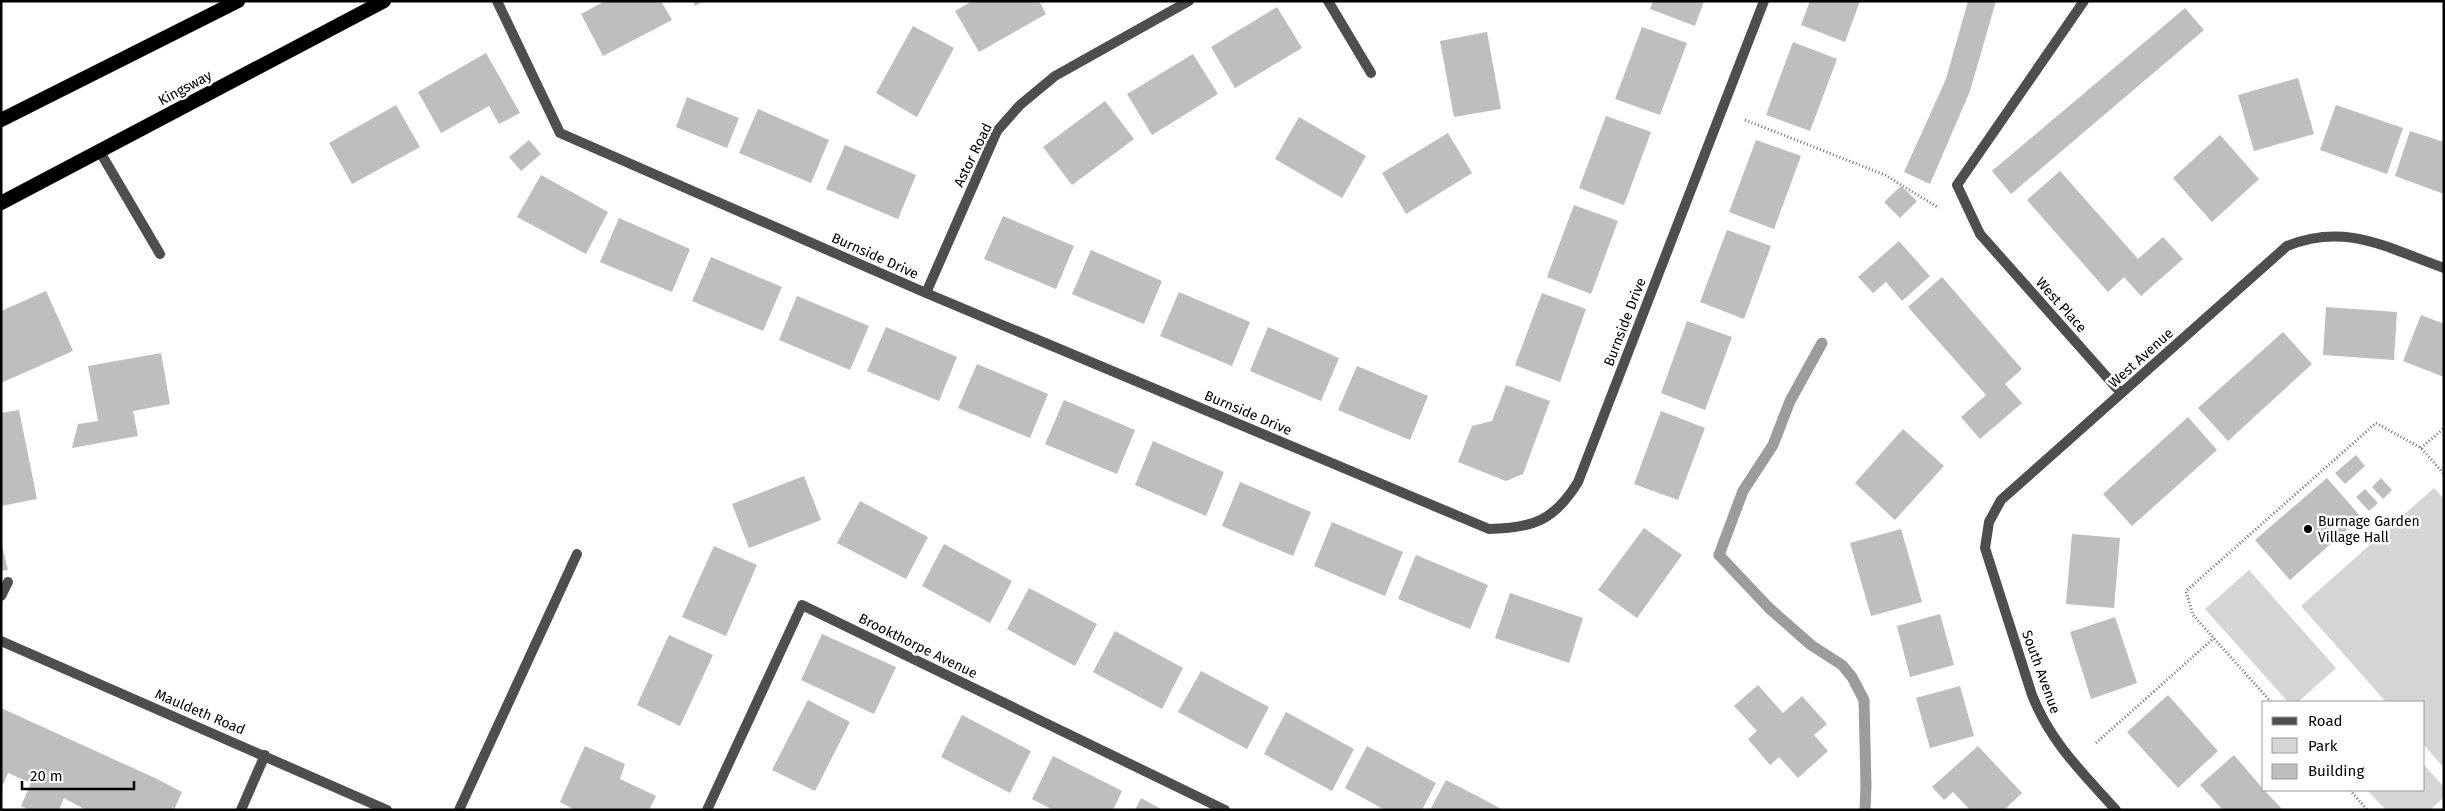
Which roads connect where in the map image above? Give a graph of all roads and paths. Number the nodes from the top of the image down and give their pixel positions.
1 (238, 1) edge
2 (384, 1) edge
3 (496, 1) edge
4 (1189, 1) edge
5 (1328, 1) edge
6 (1764, 1) edge
7 (2084, 1) edge
8 (1371, 73) dead end
9 (1723, 111) junction
10 (1, 120) edge
11 (100, 152) junction
12 (1, 203) edge
13 (1980, 234) junction
14 (160, 254) dead end
15 (2444, 268) edge
16 (926, 294) junction
17 (2121, 393) junction
18 (2444, 428) edge
19 (2421, 448) junction
20 (2444, 474) edge
21 (1989, 522) joint
22 (577, 554) dead end
23 (8, 582) dead end
24 (1, 596) edge
25 (2214, 638) junction
26 (1, 641) edge
27 (2270, 701) edge
28 (2096, 743) dead end
29 (265, 755) junction
30 (2351, 791) edge
31 (241, 810) edge
32 (387, 810) edge
33 (459, 810) edge
34 (707, 810) edge
35 (1225, 810) edge
36 (2116, 810) edge
37 (2368, 810) edge

1 - 10 highway
2 - 11 highway, Kingsway
3 - 16 street, Burnside Drive
4 - 16 street, Astor Road
5 - 8 street
6 - 9 street, Burnside Drive
7 - 13 street, West Place
9 - 13 path
9 - 16 street, Burnside Drive
11 - 12 highway, Kingsway
11 - 14 street
13 - 17 street, West Place
15 - 17 street, West Avenue
17 - 21 street, West Avenue
18 - 19 path
19 - 20 path
19 - 25 path
21 - 36 street, South Avenue
22 - 33 street
23 - 24 street
25 - 27 path
25 - 28 path
26 - 29 street, Mauldeth Road
29 - 31 street
29 - 32 street, Mauldeth Road
30 - 37 path
34 - 35 street, Brookthorpe Avenue

